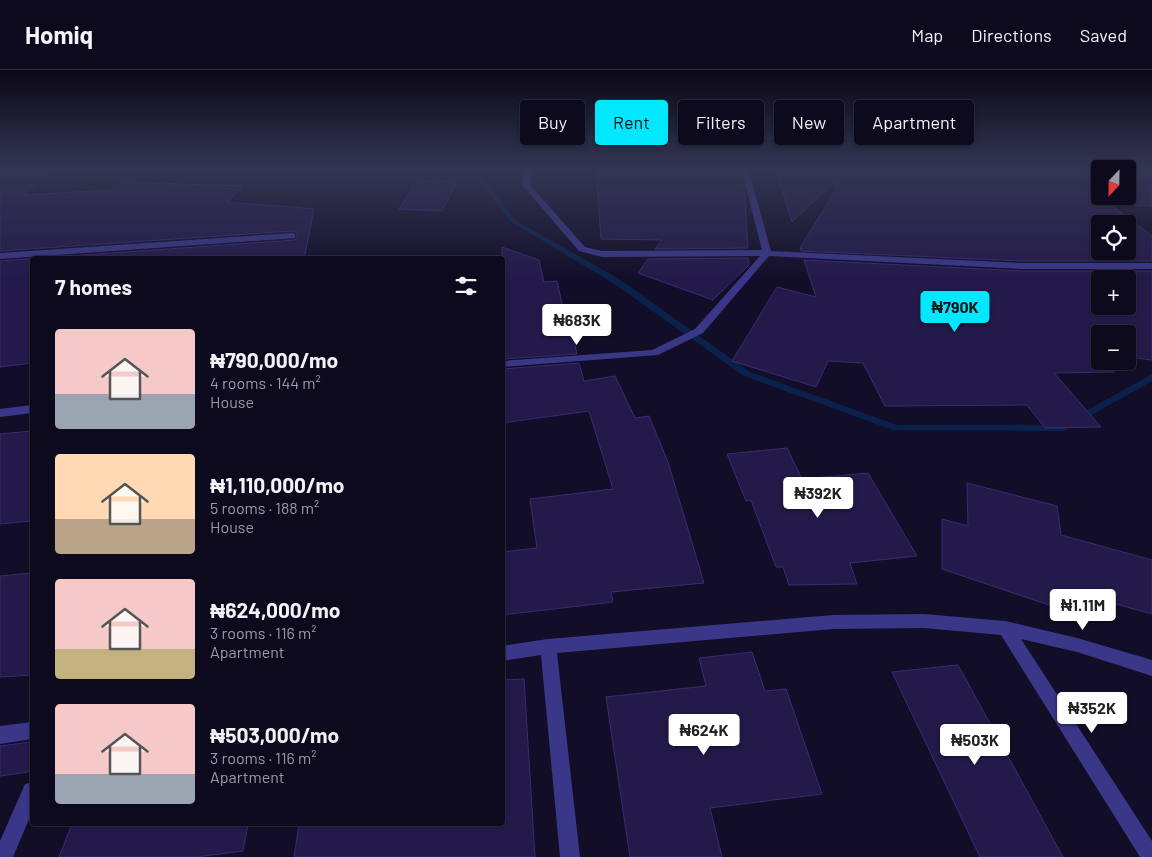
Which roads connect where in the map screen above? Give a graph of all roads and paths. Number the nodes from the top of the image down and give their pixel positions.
1 (543, 205) edge
2 (754, 205) edge
3 (292, 236) dead end
4 (767, 254) junction
5 (0, 256) edge
6 (1152, 266) edge
7 (505, 364) edge
8 (30, 410) edge
9 (0, 413) edge
10 (1005, 628) junction
11 (548, 646) junction
12 (505, 653) edge
13 (1152, 668) edge
14 (30, 731) edge
15 (0, 735) edge
16 (30, 796) edge
17 (3, 857) edge
18 (570, 857) edge
19 (1151, 857) edge

1 - 4 street
2 - 4 street
3 - 5 street
4 - 6 street
4 - 7 street
8 - 9 street
10 - 11 street
10 - 13 street
10 - 19 street
11 - 12 street
11 - 18 street
14 - 15 street
16 - 17 street

